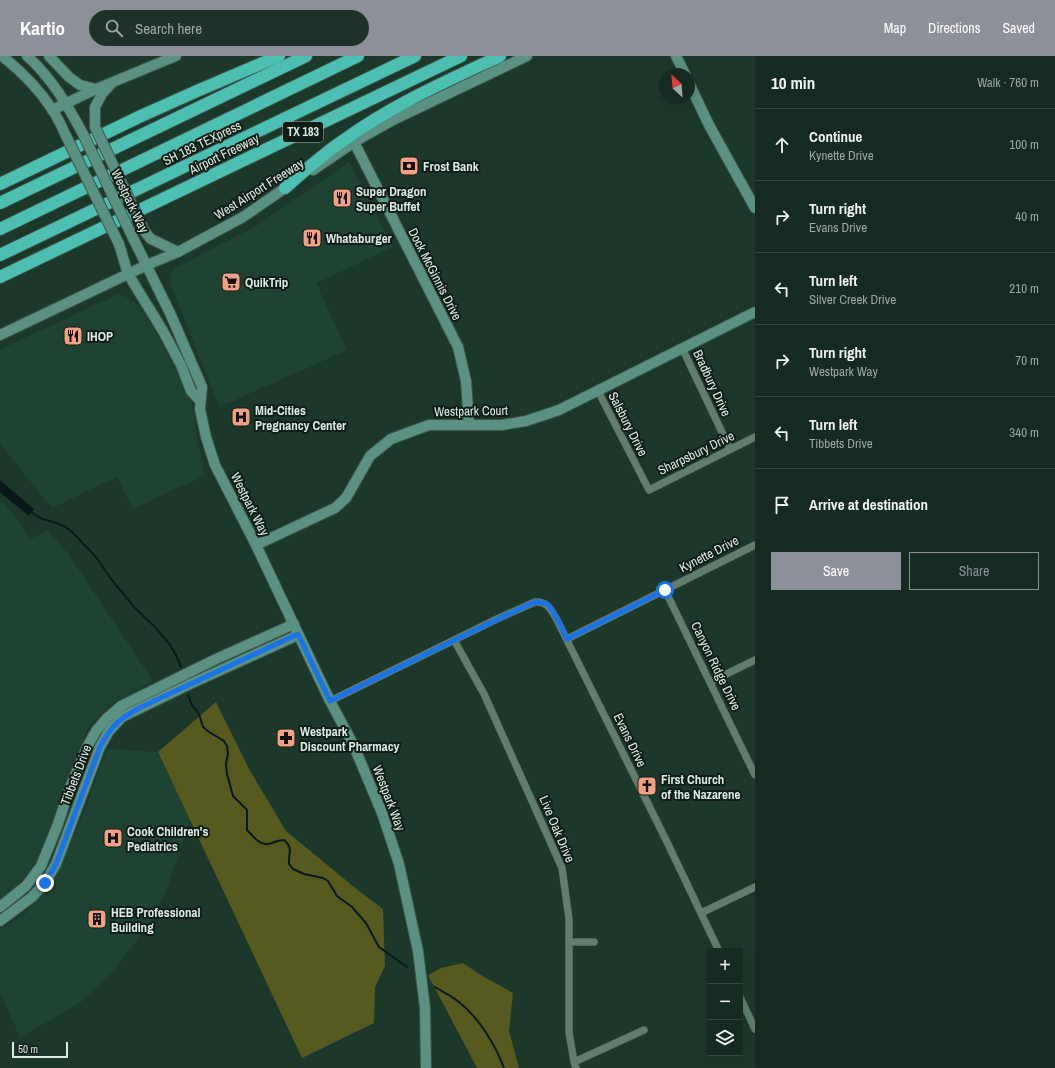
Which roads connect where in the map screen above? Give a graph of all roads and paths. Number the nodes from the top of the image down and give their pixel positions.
1 (2, 56) edge
2 (27, 56) edge
3 (49, 56) edge
4 (176, 56) edge
5 (279, 56) edge
6 (306, 56) edge
7 (358, 56) edge
8 (415, 56) edge
9 (461, 56) edge
10 (500, 56) edge
11 (527, 56) edge
12 (676, 56) edge
13 (682, 68) edge
14 (113, 82) junction
15 (96, 89) junction
16 (695, 96) edge
17 (65, 104) junction
18 (52, 110) junction
19 (354, 142) junction
20 (0, 184) edge
21 (285, 188) junction
22 (754, 202) edge
23 (0, 203) edge
24 (0, 229) edge
25 (178, 252) junction
26 (0, 255) edge
27 (147, 265) junction
28 (128, 274) junction
29 (0, 277) edge
30 (755, 312) edge
31 (0, 335) edge
32 (682, 348) junction
33 (598, 391) junction
34 (200, 401) junction
35 (469, 424) junction
36 (755, 437) edge
37 (730, 449) junction
38 (649, 490) joint
39 (256, 545) junction
40 (755, 545) edge
41 (665, 590) junction
42 (294, 624) junction
43 (298, 634) junction
44 (567, 639) junction
45 (454, 640) junction
46 (755, 660) edge
47 (710, 682) junction
48 (330, 701) junction
49 (139, 703) junction
50 (83, 758) junction
51 (94, 762) junction
52 (755, 775) edge
53 (47, 850) junction
54 (60, 855) junction
55 (26, 886) junction
56 (755, 887) edge
57 (32, 897) junction
58 (0, 907) edge
59 (700, 913) junction
60 (0, 922) edge
61 (569, 942) junction
62 (594, 942) dead end
63 (718, 948) edge
64 (743, 1003) edge
65 (755, 1029) edge
66 (644, 1030) dead end
67 (575, 1065) edge
68 (426, 1068) edge

1 - 18 main road, Westpark Way
2 - 17 main road, Westpark Way
3 - 15 main road
4 - 14 main road
5 - 20 highway
6 - 23 highway
7 - 24 highway, SH 183 TEXpress
8 - 26 highway, SH 183 TEXpress
9 - 29 highway, Airport Freeway / TX 183
10 - 21 highway
11 - 19 main road, West Airport Freeway
12 - 13 main road
14 - 15 main road
14 - 25 main road, bridge
15 - 17 main road
16 - 22 main road
17 - 18 main road
17 - 27 main road, Westpark Way, bridge
18 - 28 main road, Westpark Way, bridge
19 - 21 main road, West Airport Freeway
19 - 35 main road, Dock McGinnis Drive
21 - 25 main road, West Airport Freeway
25 - 27 main road, West Airport Freeway
27 - 28 main road, West Airport Freeway
27 - 34 main road, Westpark Way
28 - 31 main road, West Airport Freeway
28 - 34 main road, Westpark Way
30 - 32 main road, Westpark Court
32 - 33 main road, Westpark Court
32 - 37 street, Bradbury Drive
33 - 35 main road, Westpark Court
33 - 38 street, Salsbury Drive
34 - 39 main road, Westpark Way
35 - 39 main road, Westpark Court
36 - 37 street, Sharpsbury Drive
37 - 38 street, Sharpsbury Drive
39 - 42 main road, Westpark Way
40 - 41 street, Kynette Drive
41 - 44 street, Kynette Drive
41 - 47 street, Canyon Ridge Drive
42 - 43 main road, Westpark Way
42 - 49 main road, Tibbets Drive
43 - 48 main road, Westpark Way
43 - 49 main road, Tibbets Drive
44 - 45 street, Evans Drive
44 - 59 street, Evans Drive
45 - 48 street
45 - 61 street, Live Oak Drive
46 - 47 street
47 - 52 street, Canyon Ridge Drive
48 - 68 main road, Westpark Way
49 - 50 main road, Tibbets Drive
49 - 51 main road, Tibbets Drive
50 - 51 main road
50 - 53 main road, Tibbets Drive
51 - 54 main road, Tibbets Drive
53 - 54 main road
53 - 55 main road, Tibbets Drive
54 - 57 main road, Tibbets Drive
55 - 57 main road
55 - 58 main road, Tibbets Drive
56 - 59 street
57 - 60 main road, Tibbets Drive
59 - 63 street, Evans Drive
61 - 62 street
61 - 67 street, Live Oak Drive
64 - 65 street
66 - 67 street

